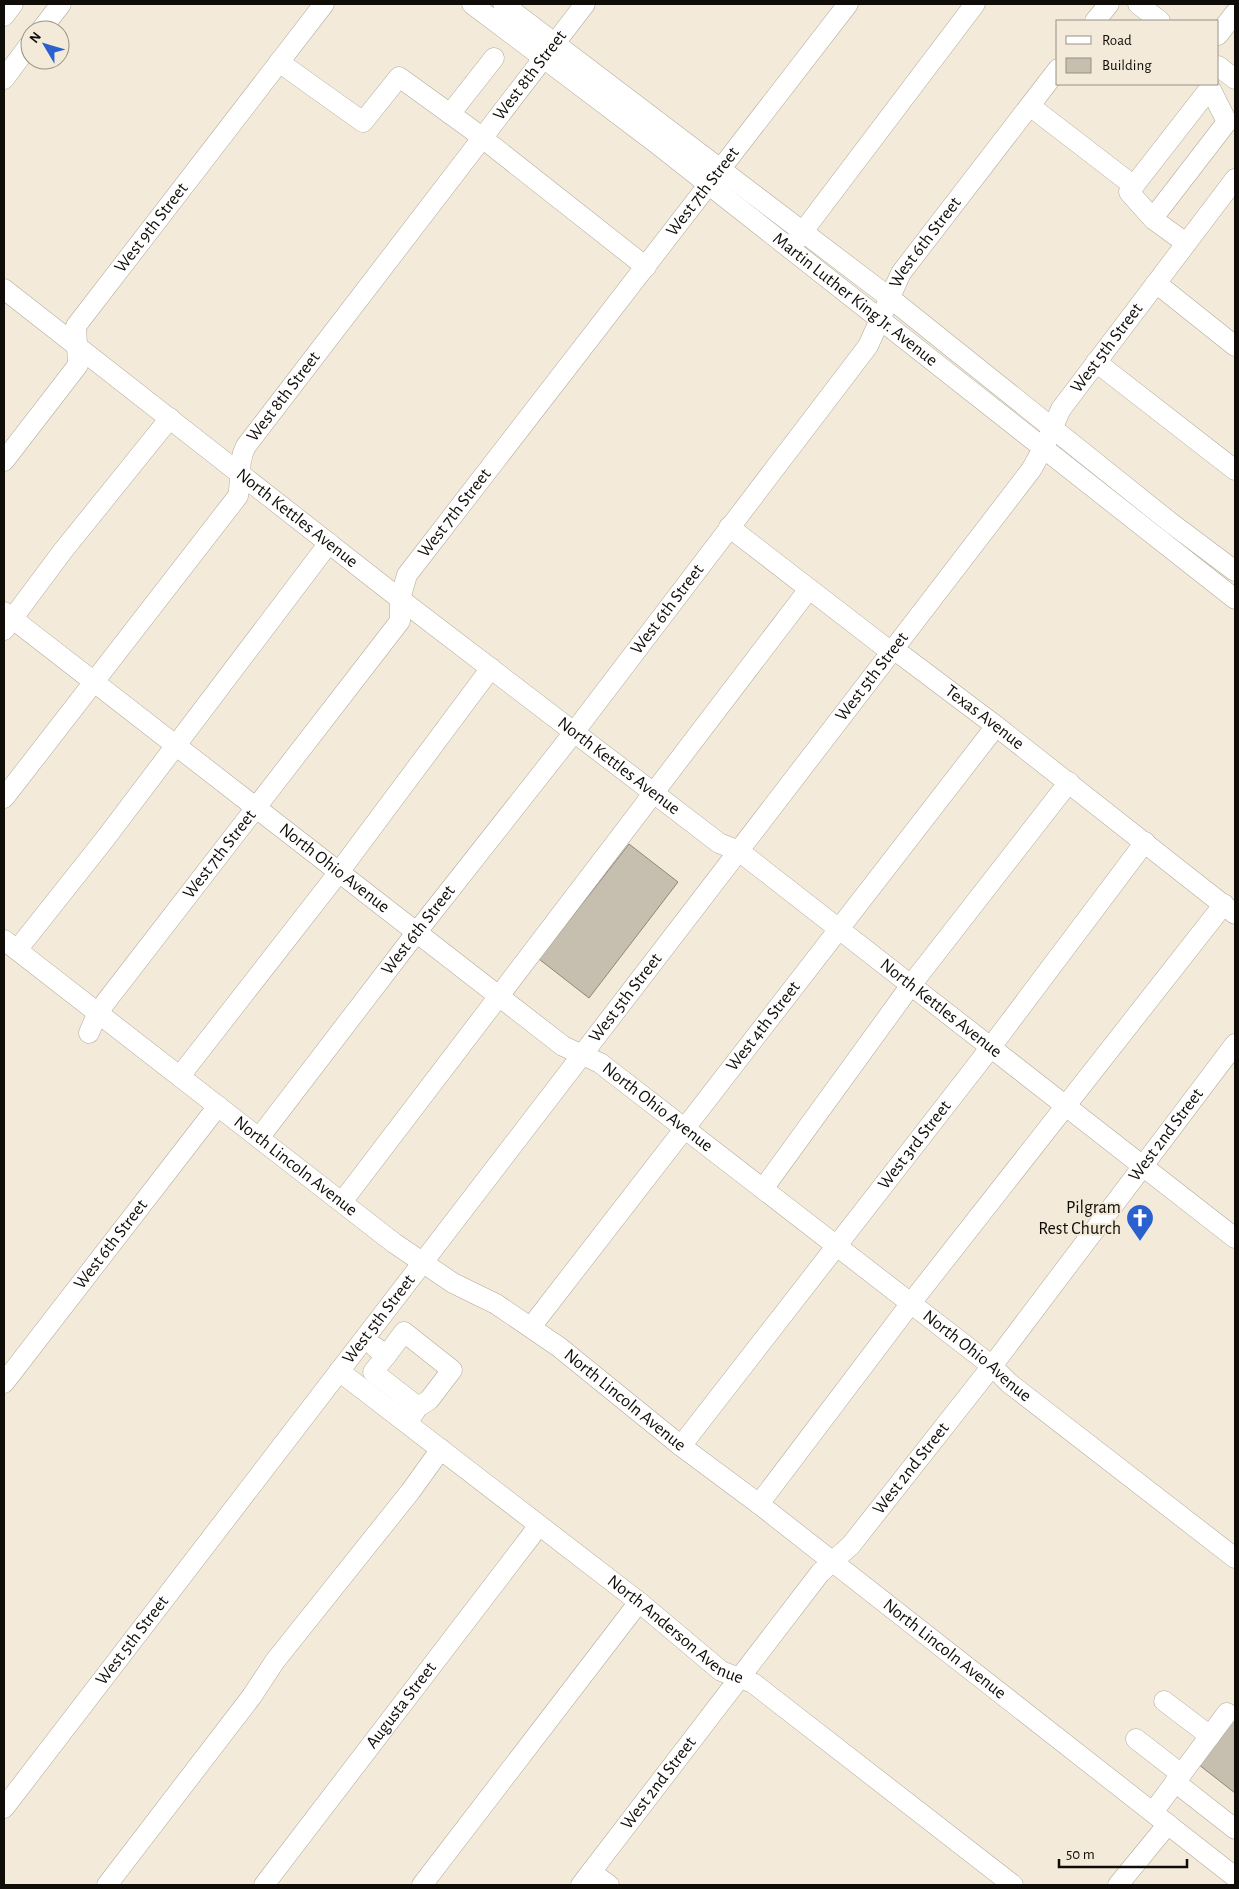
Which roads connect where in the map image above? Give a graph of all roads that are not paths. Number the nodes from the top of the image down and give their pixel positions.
1 (13, 4) edge
2 (61, 4) edge
3 (324, 4) edge
4 (472, 4) edge
5 (503, 4) edge
6 (585, 4) edge
7 (848, 4) edge
8 (975, 4) edge
9 (1108, 4) edge
10 (1138, 4) edge
11 (1235, 13) edge
12 (4, 16) edge
13 (49, 20) edge
14 (1096, 20) edge
15 (1159, 20) edge
16 (1219, 34) edge
17 (555, 42) junction
18 (20, 57) edge
19 (494, 58) dead end
20 (543, 58) junction
21 (279, 62) junction
22 (1056, 73) edge
23 (1220, 78) edge
24 (4, 79) edge
25 (1214, 85) edge
26 (1030, 106) junction
27 (450, 114) junction
28 (482, 138) junction
29 (721, 168) junction
30 (1235, 179) edge
31 (707, 184) junction
32 (1134, 186) junction
33 (1153, 218) junction
34 (803, 231) junction
35 (1186, 243) junction
36 (790, 250) junction
37 (646, 267) junction
38 (1156, 283) junction
39 (4, 289) edge
40 (890, 298) junction
41 (879, 320) junction
42 (76, 346) junction
43 (1235, 346) edge
44 (1096, 362) junction
45 (170, 418) junction
46 (1052, 428) junction
47 (1044, 447) junction
48 (4, 461) edge
49 (1235, 470) edge
50 (239, 471) junction
51 (729, 527) junction
52 (330, 543) junction
53 (1235, 571) edge
54 (809, 590) junction
55 (1235, 599) edge
56 (400, 600) junction
57 (7, 620) edge
58 (894, 651) junction
59 (491, 668) junction
60 (94, 682) junction
61 (996, 726) junction
62 (575, 731) junction
63 (176, 745) junction
64 (1069, 782) junction
65 (655, 793) junction
66 (4, 798) edge
67 (257, 808) junction
68 (1145, 842) junction
69 (739, 851) junction
70 (339, 872) junction
71 (1229, 909) edge
72 (838, 928) junction
73 (416, 932) junction
74 (9, 948) edge
75 (911, 985) junction
76 (498, 997) junction
77 (98, 1012) junction
78 (89, 1033) dead end
79 (1235, 1044) edge
80 (991, 1048) junction
81 (582, 1056) junction
82 (180, 1076) junction
83 (218, 1106) junction
84 (1065, 1106) junction
85 (685, 1130) junction
86 (259, 1138) junction
87 (1143, 1166) junction
88 (763, 1189) junction
89 (342, 1202) junction
90 (1235, 1238) edge
91 (838, 1246) junction
92 (424, 1262) junction
93 (395, 1299) junction
94 (911, 1303) junction
95 (531, 1327) junction
96 (404, 1332) junction
97 (364, 1339) junction
98 (386, 1356) junction
99 (992, 1366) junction
100 (339, 1371) junction
101 (4, 1383) edge
102 (382, 1391) junction
103 (413, 1415) junction
104 (681, 1446) junction
105 (441, 1449) junction
106 (759, 1504) junction
107 (538, 1524) junction
108 (1235, 1558) edge
109 (833, 1562) junction
110 (638, 1602) junction
111 (742, 1677) junction
112 (1164, 1702) dead end
113 (1227, 1713) dead end
114 (1210, 1736) junction
115 (1136, 1739) dead end
116 (1178, 1778) junction
117 (4, 1808) edge
118 (1160, 1818) junction
119 (1235, 1829) edge
120 (586, 1878) edge
121 (1235, 1878) edge
122 (107, 1885) edge
123 (264, 1885) edge
124 (422, 1885) edge
125 (609, 1885) edge
126 (1013, 1885) edge
127 (1118, 1885) edge

1 - 12 street
2 - 13 street
3 - 21 street, West 9th Street
4 - 20 street, Martin Luther King Jr. Avenue
5 - 17 street, Martin Luther King Jr. Avenue
6 - 17 street, West 8th Street
7 - 29 street, West 7th Street
8 - 34 street
9 - 14 street
10 - 15 street
11 - 16 street
17 - 20 street, West 8th Street
17 - 29 street, Martin Luther King Jr. Avenue
18 - 24 street
19 - 27 street
20 - 28 street, West 8th Street
20 - 31 street, Martin Luther King Jr. Avenue
21 - 27 street
21 - 42 street, West 9th Street
22 - 26 street, West 6th Street
23 - 33 street
25 - 32 street
26 - 32 street
26 - 40 street, West 6th Street
27 - 28 street
28 - 37 street
28 - 50 street, West 8th Street
29 - 31 street, West 7th Street
29 - 34 street, Martin Luther King Jr. Avenue
30 - 35 street, West 5th Street
31 - 36 street, Martin Luther King Jr. Avenue
31 - 37 street, West 7th Street
32 - 33 street
33 - 35 street
34 - 36 street
34 - 40 street, Martin Luther King Jr. Avenue
35 - 38 street, West 5th Street
36 - 41 street, Martin Luther King Jr. Avenue
37 - 56 street, West 7th Street
38 - 43 street
38 - 44 street, West 5th Street
39 - 42 street, North Kettles Avenue
40 - 41 street, West 6th Street
40 - 46 street, Martin Luther King Jr. Avenue
41 - 47 street, Martin Luther King Jr. Avenue
41 - 51 street, West 6th Street
42 - 45 street, North Kettles Avenue
42 - 48 street, West 9th Street
44 - 46 street, West 5th Street
44 - 49 street
45 - 50 street, North Kettles Avenue
45 - 57 street
46 - 47 street, West 5th Street
46 - 53 street, Martin Luther King Jr. Avenue
47 - 55 street, Martin Luther King Jr. Avenue
47 - 58 street, West 5th Street
50 - 52 street, North Kettles Avenue
50 - 60 street, West 8th Street
51 - 54 street, Texas Avenue
51 - 62 street, West 6th Street
52 - 56 street, North Kettles Avenue
52 - 63 street
54 - 58 street, Texas Avenue
54 - 65 street
56 - 59 street, North Kettles Avenue
56 - 67 street, West 7th Street
57 - 60 street, North Ohio Avenue
58 - 61 street, Texas Avenue
58 - 69 street, West 5th Street
59 - 62 street, North Kettles Avenue
59 - 70 street
60 - 63 street, North Ohio Avenue
60 - 66 street, West 8th Street
61 - 64 street, Texas Avenue
61 - 72 street, West 4th Street
62 - 65 street, North Kettles Avenue
62 - 73 street, West 6th Street
63 - 67 street, North Ohio Avenue
63 - 74 street
64 - 68 street, Texas Avenue
64 - 75 street
65 - 69 street, North Kettles Avenue
65 - 76 street
67 - 70 street, North Ohio Avenue
67 - 77 street, West 7th Street
68 - 71 street, Texas Avenue
68 - 80 street, West 3rd Street
69 - 72 street, North Kettles Avenue
69 - 81 street, West 5th Street
70 - 73 street, North Ohio Avenue
70 - 82 street
71 - 84 street
72 - 75 street, North Kettles Avenue
72 - 85 street, West 4th Street
73 - 76 street, North Ohio Avenue
73 - 86 street, West 6th Street
74 - 77 street, North Lincoln Avenue
75 - 80 street, North Kettles Avenue
75 - 88 street
76 - 81 street, North Ohio Avenue
76 - 89 street
77 - 78 street, West 7th Street
77 - 82 street, North Lincoln Avenue
79 - 87 street, West 2nd Street
80 - 84 street, North Kettles Avenue
80 - 91 street, West 3rd Street
81 - 85 street, North Ohio Avenue
81 - 92 street, West 5th Street
82 - 83 street, North Lincoln Avenue
83 - 86 street, North Lincoln Avenue
83 - 101 street, West 6th Street
84 - 87 street, North Kettles Avenue
84 - 94 street
85 - 88 street, North Ohio Avenue
85 - 95 street, West 4th Street
86 - 89 street, North Lincoln Avenue
87 - 90 street, North Kettles Avenue
87 - 99 street, West 2nd Street
88 - 91 street, North Ohio Avenue
89 - 92 street, North Lincoln Avenue
91 - 94 street, North Ohio Avenue
91 - 104 street, West 3rd Street
92 - 93 street, West 5th Street
92 - 95 street, North Lincoln Avenue
93 - 96 street
93 - 97 street, West 5th Street
94 - 99 street, North Ohio Avenue
94 - 106 street
95 - 104 street, North Lincoln Avenue
96 - 98 street
96 - 103 street
97 - 98 street
97 - 100 street, West 5th Street
98 - 102 street
99 - 108 street, North Ohio Avenue
99 - 109 street, West 2nd Street
100 - 102 street, North Anderson Avenue
100 - 117 street, West 5th Street
102 - 103 street, North Anderson Avenue
103 - 105 street, North Anderson Avenue
104 - 106 street, North Lincoln Avenue
105 - 107 street, North Anderson Avenue
105 - 122 street
106 - 109 street, North Lincoln Avenue
107 - 110 street, North Anderson Avenue
107 - 123 street, Augusta Street
109 - 111 street, West 2nd Street
109 - 118 street, North Lincoln Avenue
110 - 111 street, North Anderson Avenue
110 - 124 street
111 - 120 street, West 2nd Street
111 - 126 street, North Anderson Avenue
112 - 114 street
113 - 114 street
114 - 116 street
115 - 116 street
116 - 118 street
116 - 119 street
118 - 121 street, North Lincoln Avenue
118 - 127 street
120 - 125 street

